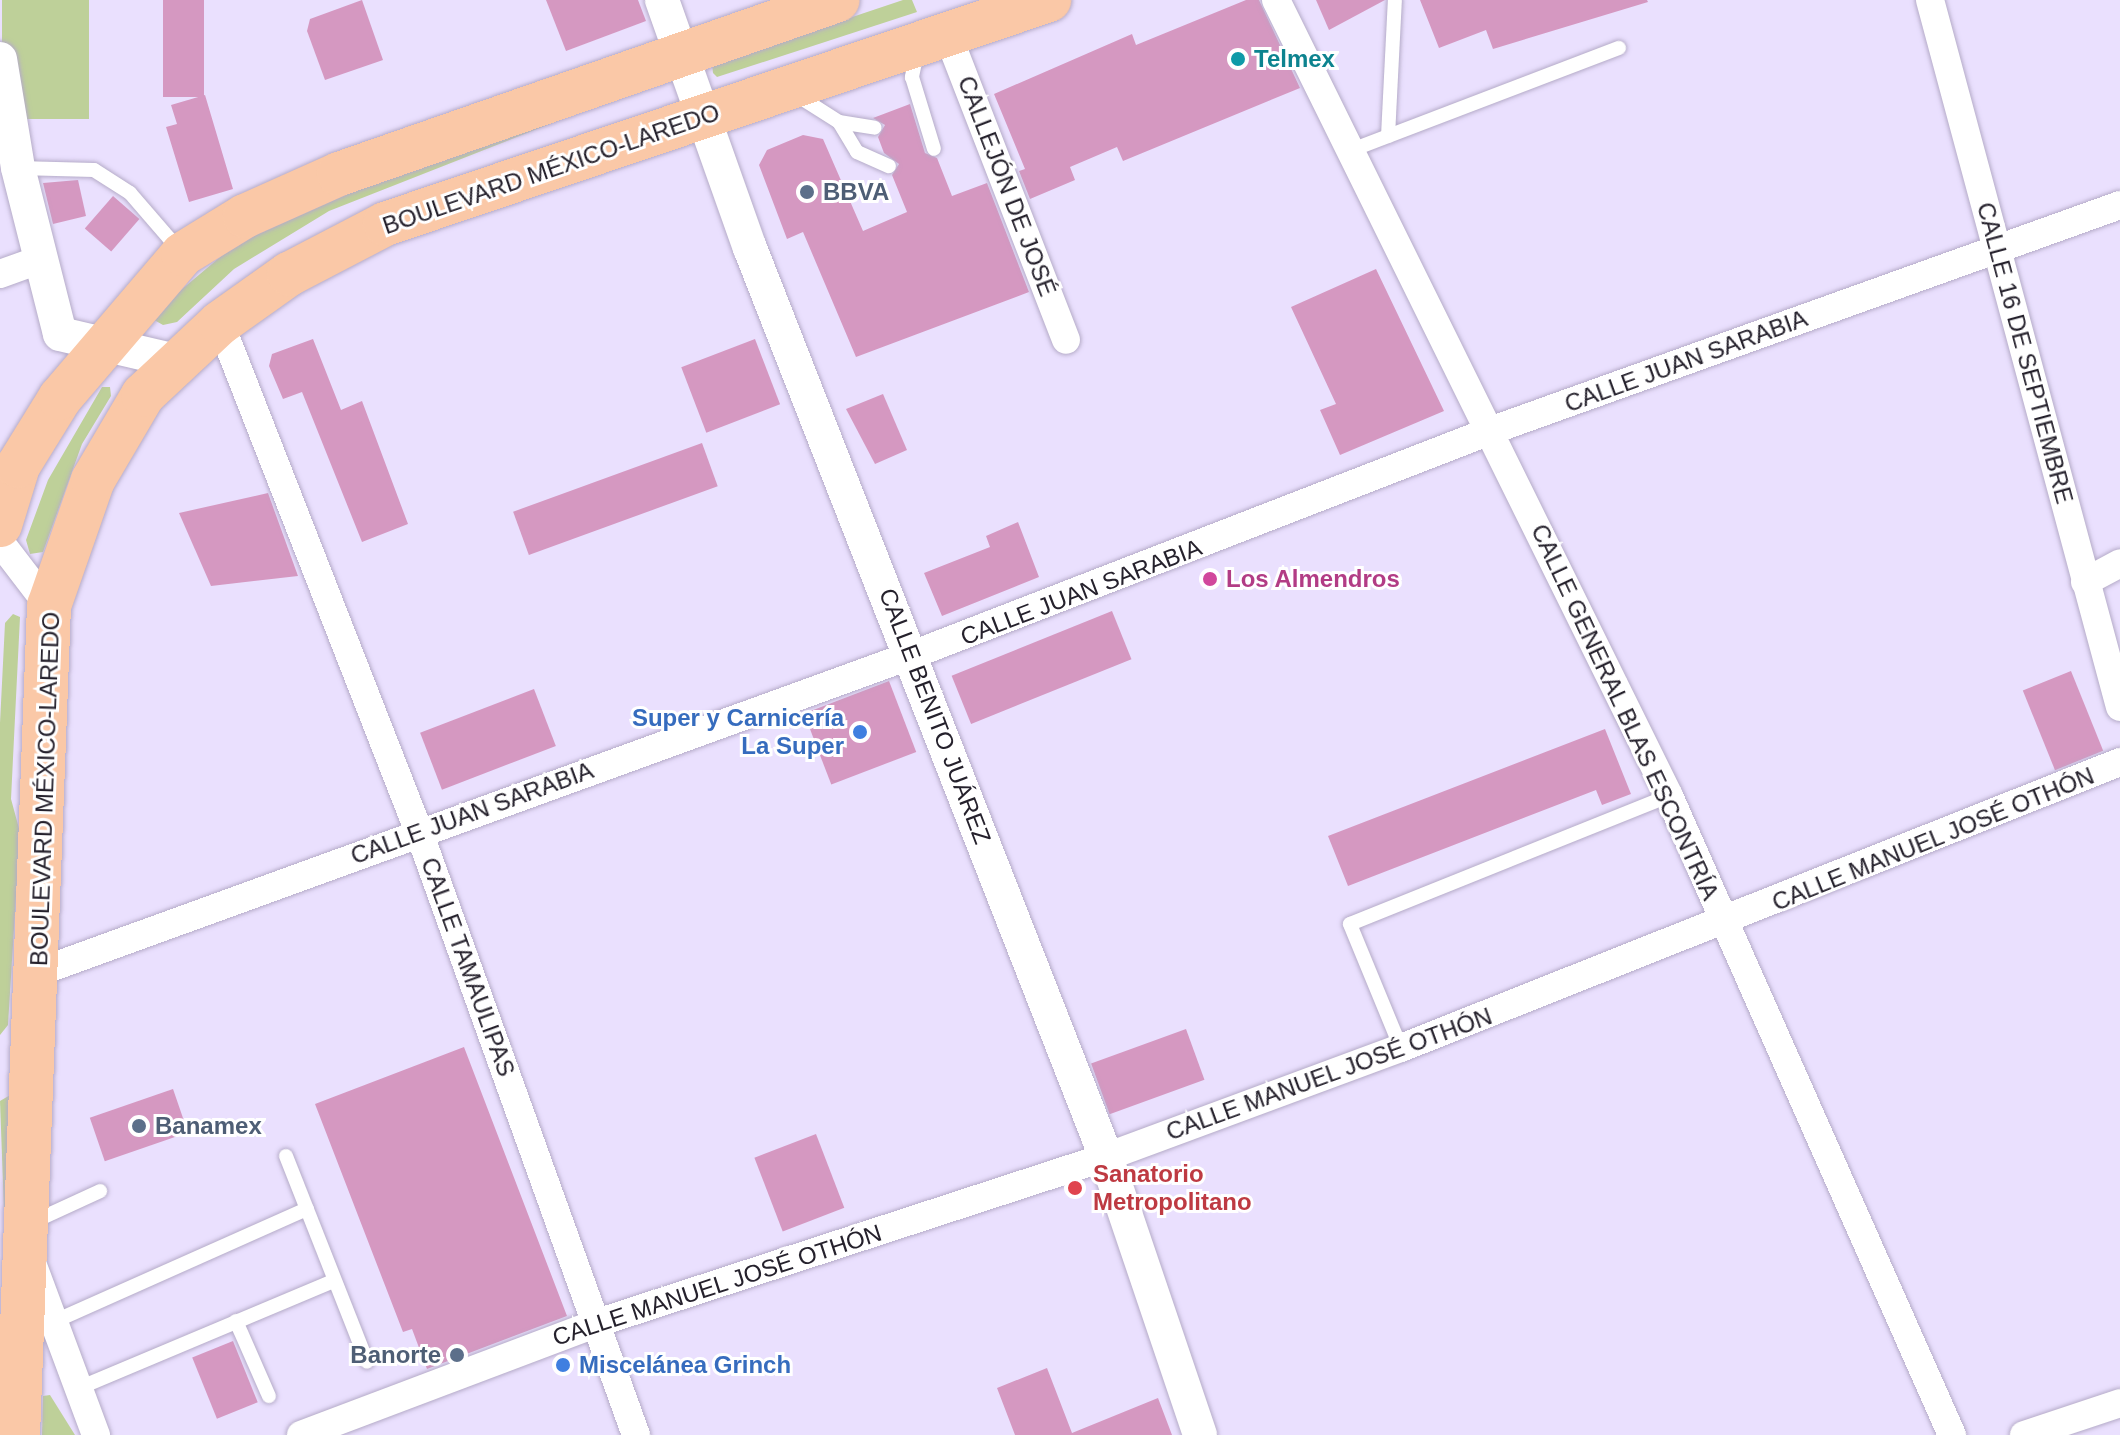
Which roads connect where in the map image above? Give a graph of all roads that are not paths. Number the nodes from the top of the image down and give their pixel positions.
1 (662, 0) edge
2 (838, 0) edge
3 (1049, 0) edge
4 (1276, 0) edge
5 (1395, 0) edge
6 (1930, 0) edge
7 (934, 37) junction
8 (1619, 48) dead end
9 (681, 55) junction
10 (0, 59) edge
11 (785, 87) junction
12 (704, 117) junction
13 (839, 122) junction
14 (875, 128) dead end
15 (1388, 136) junction
16 (934, 149) dead end
17 (1349, 151) junction
18 (889, 166) dead end
19 (18, 168) junction
20 (2120, 205) edge
21 (1998, 250) junction
22 (183, 254) junction
23 (39, 260) junction
24 (0, 274) edge
25 (220, 323) junction
26 (1066, 340) dead end
27 (100, 347) junction
28 (176, 361) junction
29 (1490, 431) junction
30 (0, 525) edge
31 (0, 542) edge
32 (2120, 563) edge
33 (2085, 582) junction
34 (49, 606) junction
35 (912, 655) junction
36 (2120, 707) edge
37 (2120, 762) edge
38 (1669, 796) junction
39 (419, 832) junction
40 (1724, 924) junction
41 (39, 972) junction
42 (1401, 1048) junction
43 (16, 1058) edge
44 (286, 1156) dead end
45 (1106, 1157) junction
46 (100, 1191) dead end
47 (307, 1209) junction
48 (24, 1232) junction
49 (333, 1281) junction
50 (236, 1321) junction
51 (53, 1322) junction
52 (597, 1323) junction
53 (367, 1362) dead end
54 (79, 1388) junction
55 (269, 1396) dead end
56 (2120, 1403) edge
57 (18, 1435) edge
58 (96, 1435) edge
59 (301, 1435) edge
60 (636, 1435) edge
61 (1200, 1435) edge
62 (1952, 1435) edge
63 (2024, 1435) edge

1 - 9 street, CALLE BENITO JUÁREZ
2 - 9 main road
3 - 7 main road, BOULEVARD MÉXICO-LAREDO
4 - 17 street, CALLE GENERAL BLAS ESCONTRÍA
5 - 15 lane
6 - 21 street, CALLE 16 DE SEPTIEMBRE
7 - 11 main road, BOULEVARD MÉXICO-LAREDO
7 - 16 lane
7 - 26 street, CALLEJÓN DE JOSÉ
8 - 15 lane
9 - 12 street, CALLE BENITO JUÁREZ
9 - 22 main road
10 - 19 street
11 - 12 main road, BOULEVARD MÉXICO-LAREDO
11 - 13 lane
12 - 25 main road, BOULEVARD MÉXICO-LAREDO
12 - 35 street, CALLE BENITO JUÁREZ
13 - 14 lane
13 - 18 lane
15 - 17 lane
17 - 29 street, CALLE GENERAL BLAS ESCONTRÍA
19 - 22 lane
19 - 23 street
20 - 21 street, CALLE JUAN SARABIA
21 - 29 street, CALLE JUAN SARABIA
21 - 33 street, CALLE 16 DE SEPTIEMBRE
22 - 27 main road
23 - 24 street
23 - 27 street
25 - 28 main road, BOULEVARD MÉXICO-LAREDO
25 - 39 street, CALLE TAMAULIPAS
27 - 28 street
27 - 30 main road
28 - 34 main road, BOULEVARD MÉXICO-LAREDO
29 - 35 street, CALLE JUAN SARABIA
29 - 38 street, CALLE GENERAL BLAS ESCONTRÍA
31 - 34 street
32 - 33 street
33 - 36 street, CALLE 16 DE SEPTIEMBRE
34 - 41 main road, BOULEVARD MÉXICO-LAREDO
35 - 39 street, CALLE JUAN SARABIA
35 - 45 street, CALLE BENITO JUÁREZ
37 - 40 street, CALLE MANUEL JOSÉ OTHÓN
38 - 40 street, CALLE GENERAL BLAS ESCONTRÍA
38 - 42 lane
39 - 41 street, CALLE JUAN SARABIA
39 - 52 street, CALLE TAMAULIPAS
40 - 42 street, CALLE MANUEL JOSÉ OTHÓN
40 - 62 street, CALLE GENERAL BLAS ESCONTRÍA
41 - 43 main road, BOULEVARD MÉXICO-LAREDO
42 - 45 street, CALLE MANUEL JOSÉ OTHÓN
43 - 48 main road, BOULEVARD MÉXICO-LAREDO
44 - 47 lane
45 - 52 street, CALLE MANUEL JOSÉ OTHÓN
45 - 61 street, CALLE BENITO JUÁREZ
46 - 48 lane
47 - 49 lane
47 - 51 lane
48 - 51 street
48 - 57 main road, BOULEVARD MÉXICO-LAREDO
49 - 50 lane
49 - 53 lane
50 - 54 lane
50 - 55 lane
51 - 54 street
52 - 59 street, CALLE MANUEL JOSÉ OTHÓN
52 - 60 street, CALLE TAMAULIPAS
54 - 58 street
56 - 63 street

